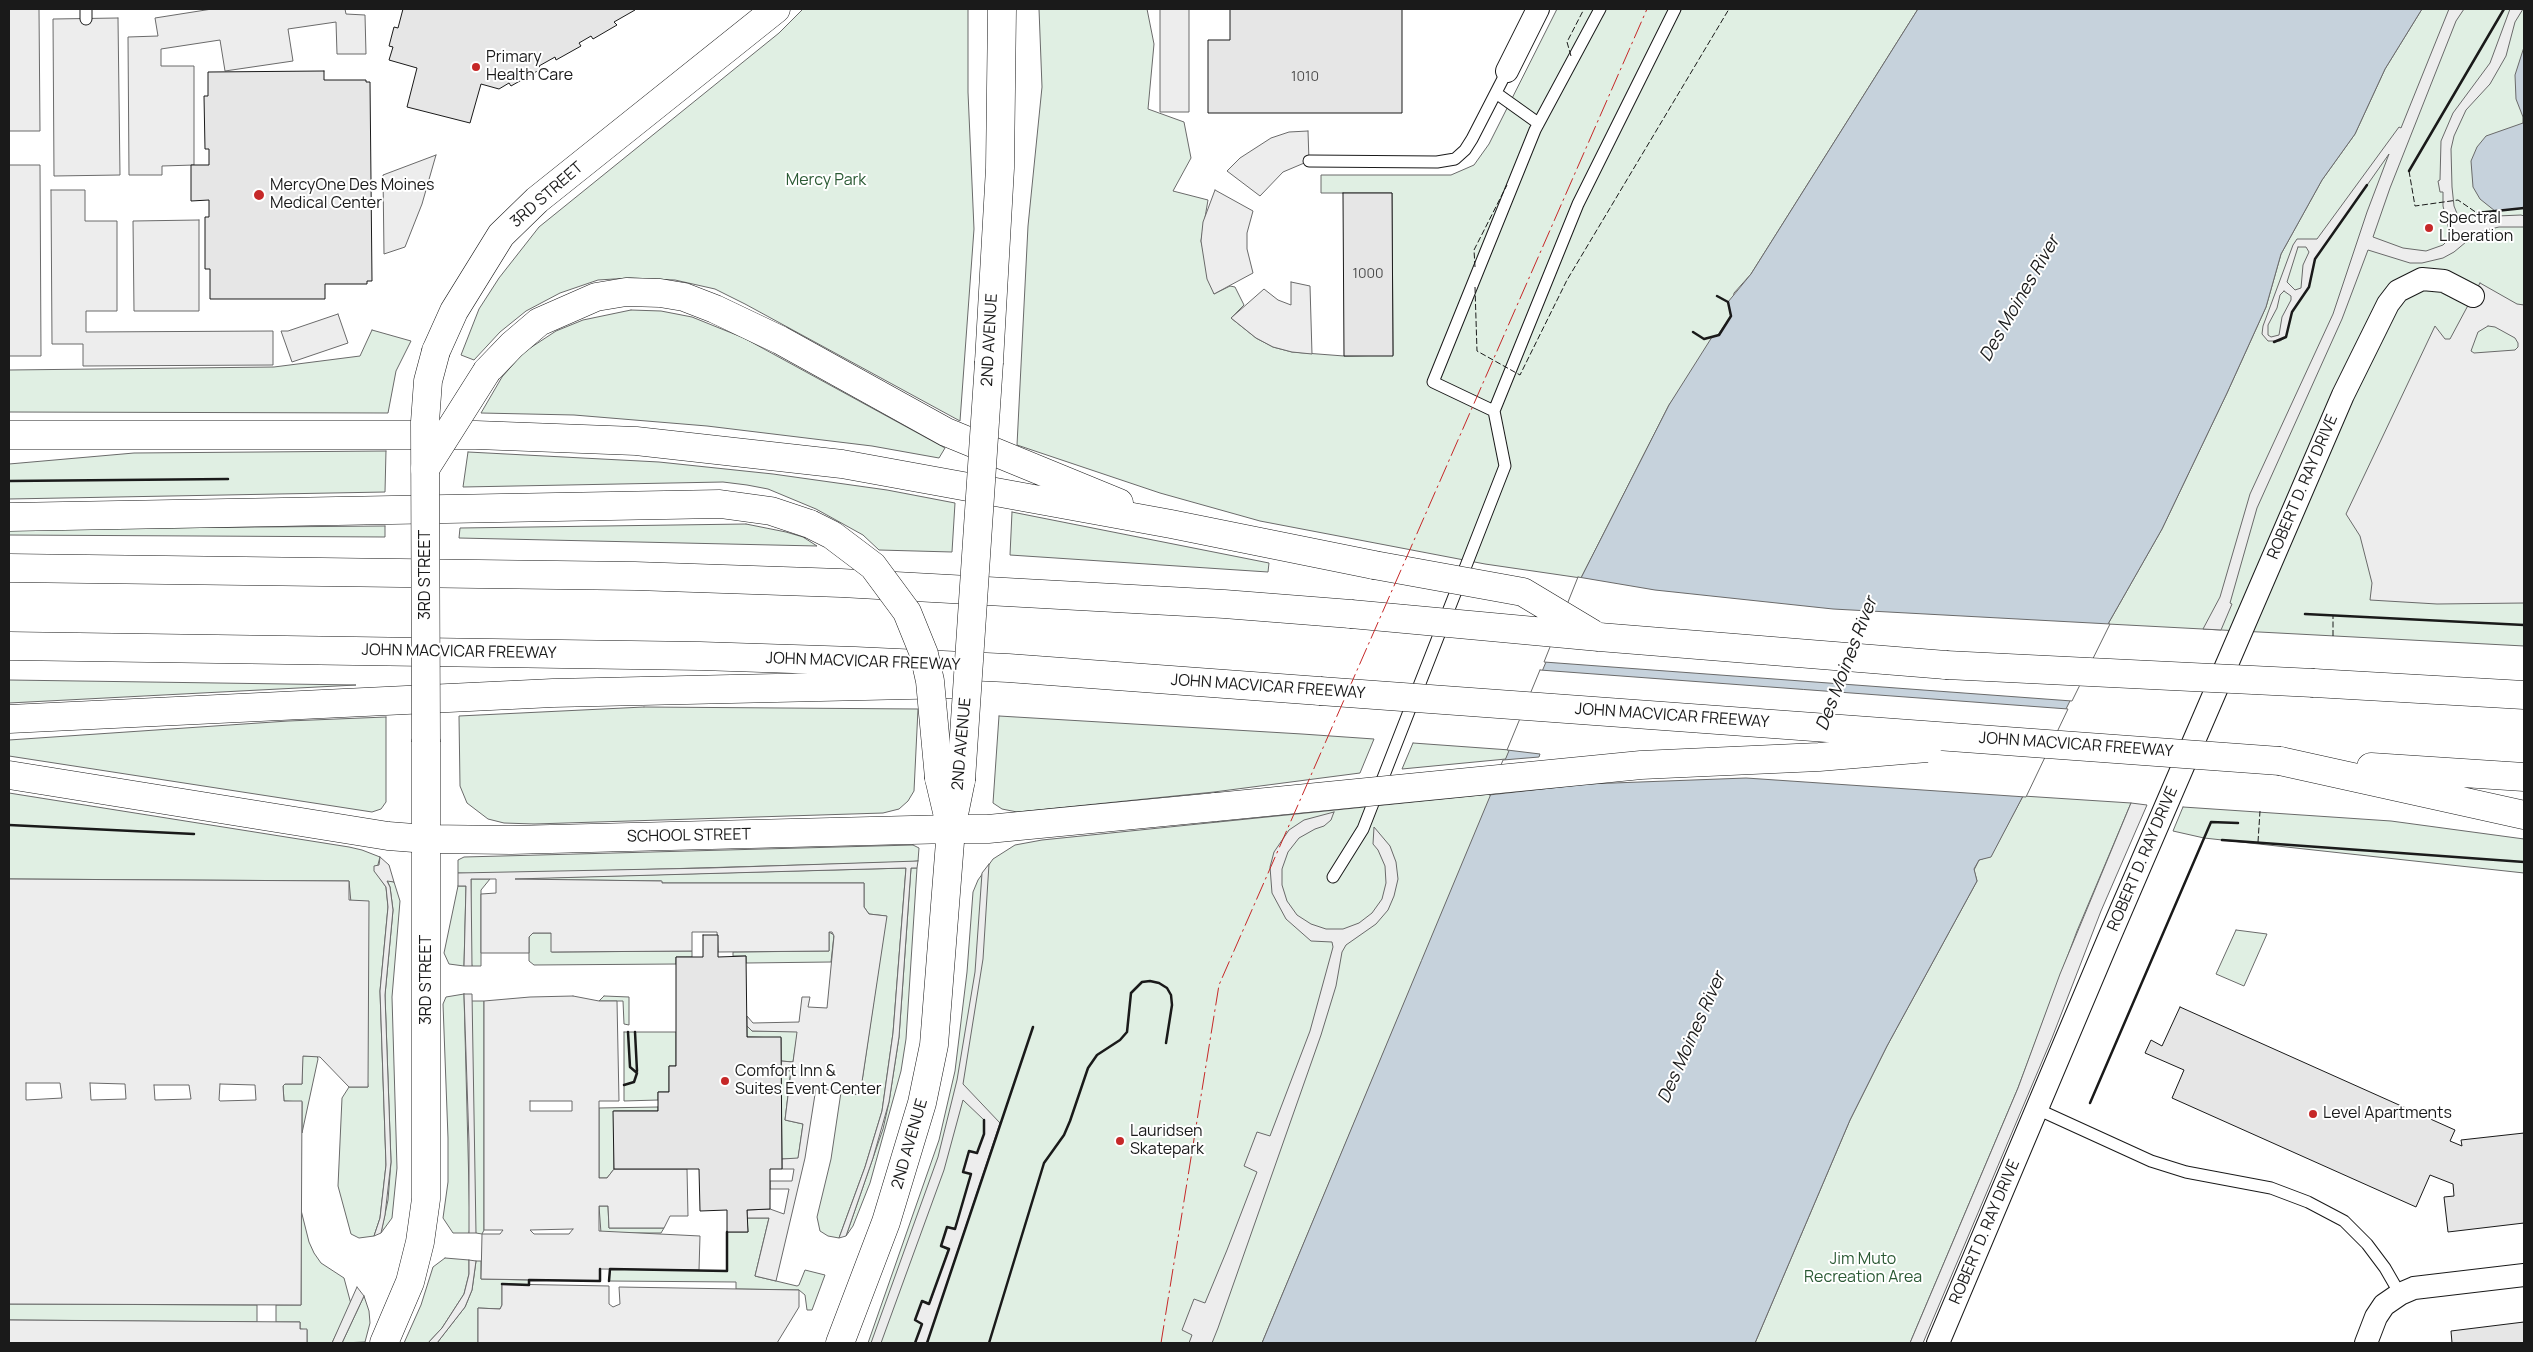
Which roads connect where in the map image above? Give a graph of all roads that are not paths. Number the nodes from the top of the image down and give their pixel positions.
1 (776, 9) edge
2 (1002, 9) edge
3 (1538, 9) edge
4 (1600, 9) edge
5 (1676, 9) edge
6 (1506, 71) joint
7 (1496, 93) junction
8 (1538, 124) junction
9 (1309, 161) dead end
10 (2474, 296) dead end
11 (1494, 411) junction
12 (9, 434) edge
13 (426, 470) junction
14 (9, 517) edge
15 (1171, 524) junction
16 (9, 568) edge
17 (1599, 637) junction
18 (9, 646) edge
19 (1175, 680) junction
20 (2517, 694) edge
21 (14, 719) edge
22 (2018, 741) junction
23 (2280, 761) junction
24 (9, 775) edge
25 (2524, 778) edge
26 (950, 779) junction
27 (2524, 815) edge
28 (951, 829) junction
29 (427, 839) junction
30 (1333, 877) dead end
31 (2037, 1109) junction
32 (2524, 1275) edge
33 (2400, 1294) junction
34 (384, 1343) edge
35 (840, 1343) edge
36 (1938, 1343) edge
37 (2366, 1343) edge

1 - 13 main road, 3RD STREET, bridge
2 - 26 main road, 2ND AVENUE, bridge
3 - 6 street
4 - 8 lane
5 - 11 lane
6 - 7 lane
7 - 8 lane
7 - 9 lane
8 - 11 lane
10 - 31 street, ROBERT D. RAY DRIVE
11 - 30 lane
12 - 15 main road
13 - 15 main road, bridge
13 - 29 main road, 3RD STREET, bridge
14 - 26 main road, bridge
15 - 17 main road, bridge
16 - 17 main road, bridge
17 - 20 main road, bridge
18 - 19 main road, JOHN MACVICAR FREEWAY
19 - 21 main road
19 - 22 main road, JOHN MACVICAR FREEWAY, bridge
22 - 23 main road, JOHN MACVICAR FREEWAY, bridge
22 - 28 main road, SCHOOL STREET, bridge
23 - 25 main road, JOHN MACVICAR FREEWAY
23 - 27 main road
24 - 29 main road, SCHOOL STREET
26 - 28 main road, 2ND AVENUE
28 - 29 main road, SCHOOL STREET
28 - 35 main road, 2ND AVENUE
29 - 34 main road, 3RD STREET
31 - 33 lane
31 - 36 street, ROBERT D. RAY DRIVE
32 - 33 street
33 - 37 street

